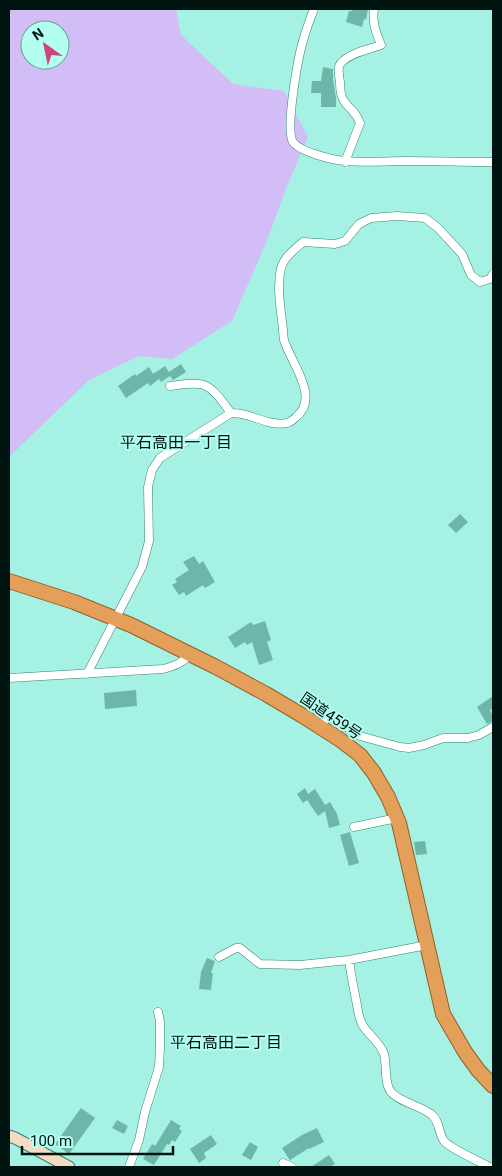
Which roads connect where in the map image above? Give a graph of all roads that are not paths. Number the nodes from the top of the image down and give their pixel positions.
1 (314, 9) edge
2 (374, 9) edge
3 (345, 162) junction
4 (493, 162) edge
5 (493, 274) edge
6 (170, 386) dead end
7 (231, 413) junction
8 (9, 581) edge
9 (115, 618) junction
10 (190, 654) junction
11 (87, 674) junction
12 (9, 678) edge
13 (319, 726) junction
14 (493, 727) edge
15 (397, 818) junction
16 (354, 827) dead end
17 (427, 945) junction
18 (219, 957) dead end
19 (349, 960) junction
20 (158, 1012) dead end
21 (493, 1086) edge
22 (9, 1136) edge
23 (283, 1163) dead end
24 (69, 1167) edge
25 (129, 1167) edge
26 (292, 1167) edge
27 (490, 1167) edge

1 - 3 street
2 - 3 street
3 - 4 street
5 - 7 street
6 - 7 street
7 - 9 street
8 - 9 highway, 国道459号
9 - 10 highway, 国道459号
9 - 11 street
10 - 11 street
10 - 13 highway, 国道459号
11 - 12 street
13 - 14 street
13 - 15 highway, 国道459号
15 - 16 street
15 - 17 highway, 国道459号
17 - 19 street
17 - 21 highway, 国道459号
18 - 19 street
19 - 27 street
20 - 25 street
22 - 24 main road
23 - 26 street

